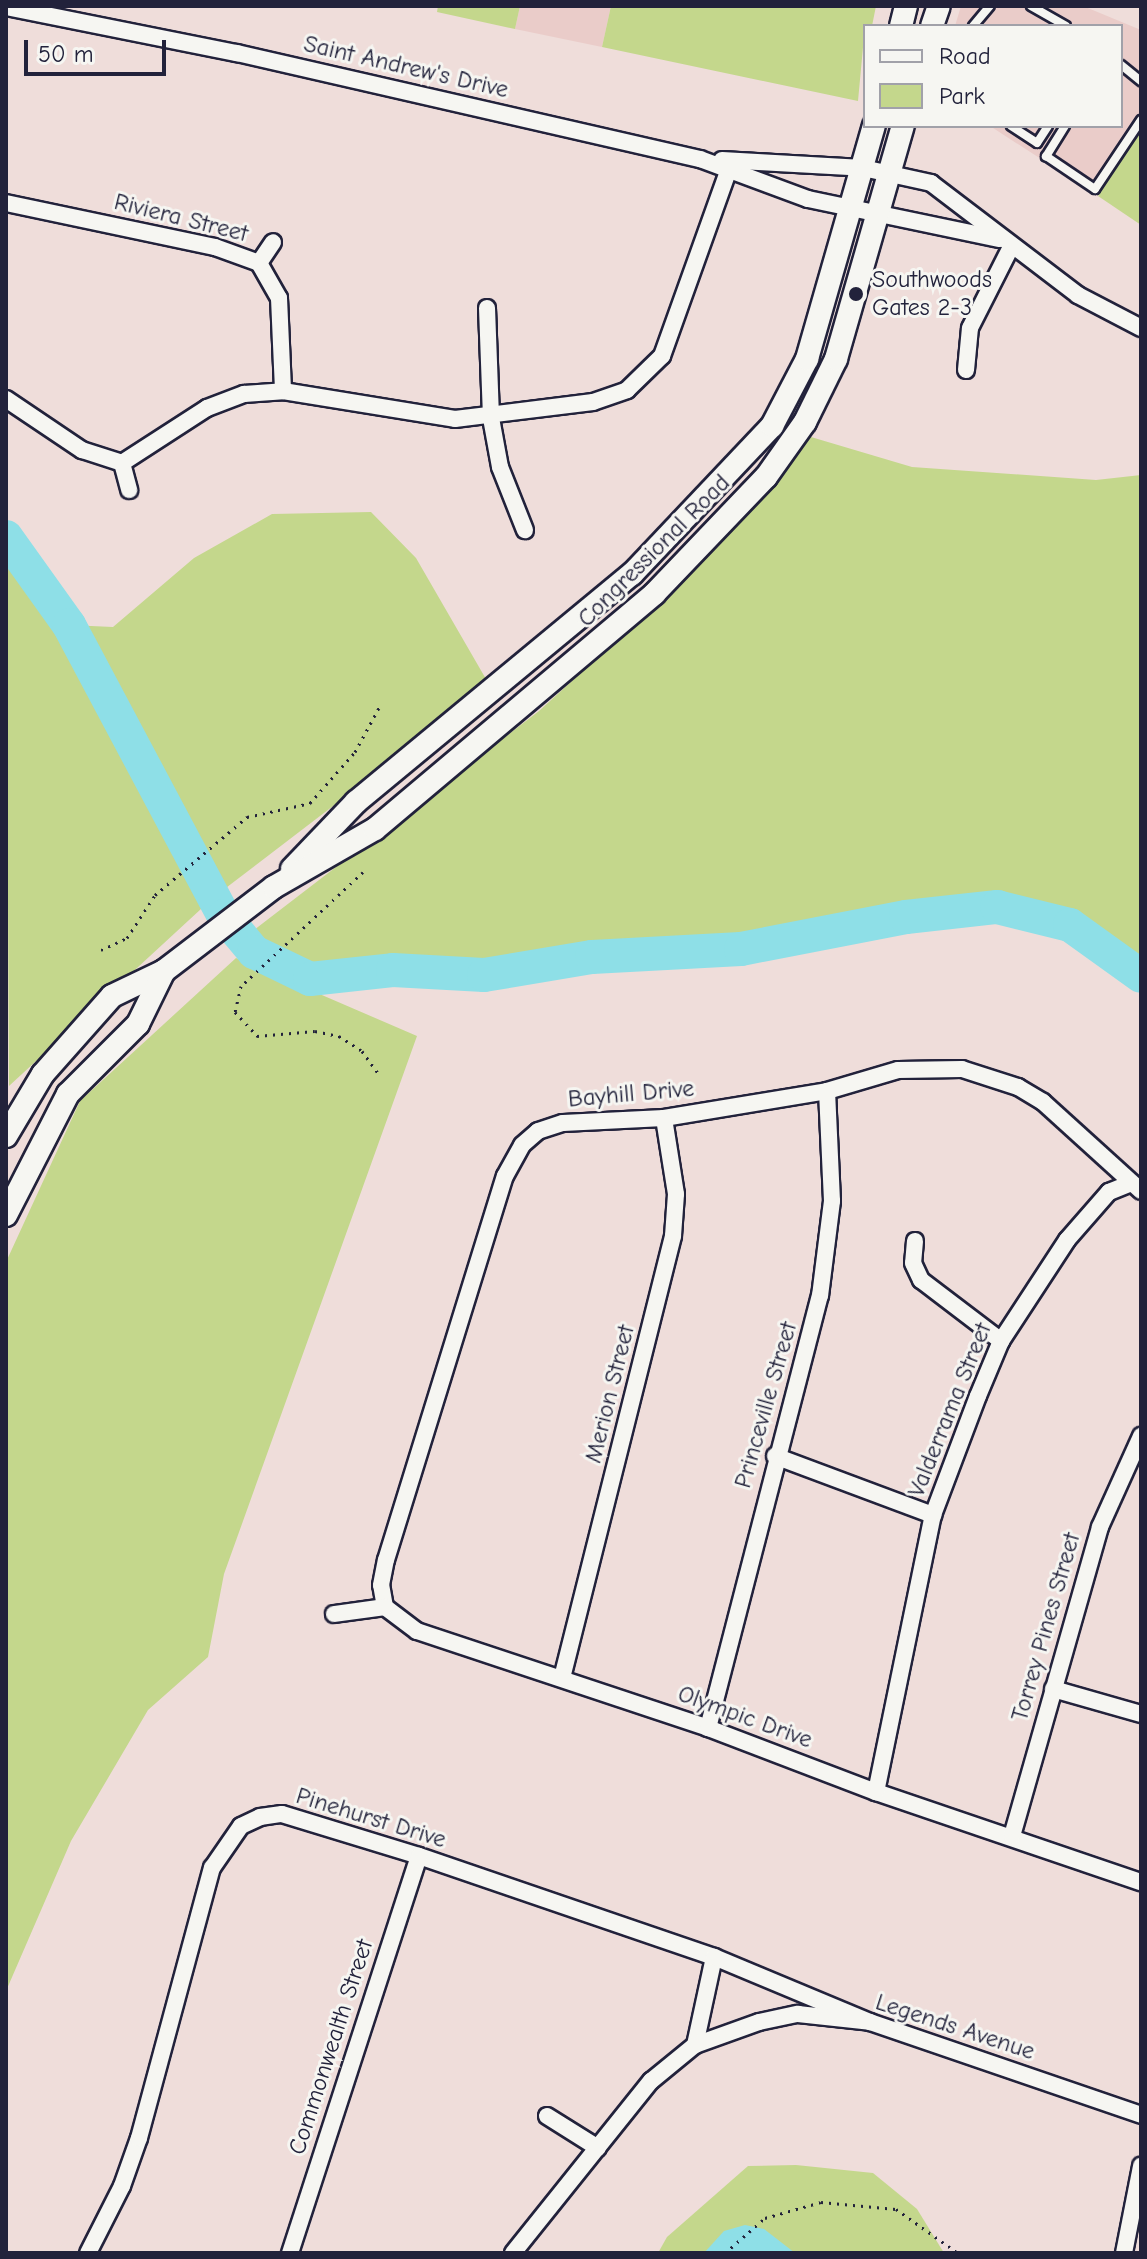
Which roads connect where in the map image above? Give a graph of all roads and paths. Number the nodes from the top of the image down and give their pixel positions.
1 (990, 6) edge
2 (1031, 6) edge
3 (6, 7) edge
4 (975, 24) edge
5 (1062, 24) edge
6 (1123, 67) edge
7 (1140, 80) edge
8 (1141, 120) edge
9 (873, 128) edge
10 (903, 128) edge
11 (1014, 128) edge
12 (1047, 128) edge
13 (1064, 128) edge
14 (730, 166) junction
15 (863, 168) junction
16 (891, 175) junction
17 (6, 203) edge
18 (853, 206) junction
19 (881, 214) junction
20 (273, 242) dead end
21 (1005, 243) junction
22 (259, 263) junction
23 (487, 308) dead end
24 (1141, 328) edge
25 (966, 370) dead end
26 (283, 391) junction
27 (6, 399) edge
28 (491, 418) junction
29 (122, 463) junction
30 (129, 490) dead end
31 (525, 530) dead end
32 (381, 704) dead end
33 (363, 872) dead end
34 (272, 889) junction
35 (101, 950) dead end
36 (164, 971) junction
37 (378, 1073) dead end
38 (827, 1091) junction
39 (664, 1118) junction
40 (6, 1136) edge
41 (1136, 1187) edge
42 (11, 1189) edge
43 (6, 1215) edge
44 (915, 1241) dead end
45 (1001, 1341) junction
46 (1141, 1436) edge
47 (775, 1456) junction
48 (933, 1515) junction
49 (385, 1607) junction
50 (334, 1614) dead end
51 (562, 1678) junction
52 (1053, 1689) junction
53 (1141, 1714) edge
54 (708, 1728) junction
55 (876, 1792) junction
56 (1012, 1836) junction
57 (419, 1856) junction
58 (1141, 1882) edge
59 (714, 1957) junction
60 (870, 2022) junction
61 (695, 2045) junction
62 (1141, 2115) edge
63 (547, 2116) dead end
64 (598, 2148) junction
65 (1141, 2166) edge
66 (88, 2253) edge
67 (290, 2253) edge
68 (513, 2253) edge
69 (725, 2253) edge
70 (958, 2253) edge
71 (1124, 2253) edge

1 - 4 lane
2 - 5 lane
3 - 14 street, Saint Andrew's Drive
6 - 7 lane
8 - 13 lane
9 - 15 main road, Congressional Road
10 - 16 main road, Congressional Road
11 - 12 lane
14 - 15 street, Saint Andrew's Drive
14 - 18 street, Saint Andrew's Drive
14 - 28 street
15 - 16 street, Saint Andrew's Drive
15 - 18 main road, Congressional Road
16 - 19 main road, Congressional Road
16 - 21 street, Saint Andrew's Drive
17 - 22 street, Riviera Street
18 - 19 street, Saint Andrew's Drive
18 - 34 main road, Congressional Road
19 - 21 street, Saint Andrew's Drive
19 - 34 main road, Congressional Road
20 - 22 street
21 - 24 street, Saint Andrew's Drive
21 - 25 street
22 - 26 street, Riviera Street
23 - 28 street
26 - 28 street
26 - 29 street
27 - 29 street
28 - 31 street
29 - 30 street
32 - 35 path
33 - 37 path
34 - 36 main road, Congressional Road
36 - 40 main road, Congressional Road
36 - 42 main road, Congressional Road
38 - 39 street, Bayhill Drive
38 - 41 street, Bayhill Drive
38 - 47 street, Princeville Street
39 - 49 street, Bayhill Drive
39 - 51 street, Merion Street
41 - 45 street, Valderrama Street
42 - 43 main road, Congressional Road
44 - 45 street
45 - 48 street, Valderrama Street
46 - 52 street, Torrey Pines Street
47 - 48 street
47 - 54 street, Princeville Street
48 - 55 street, Valderrama Street
49 - 50 street
49 - 51 street, Olympic Drive
51 - 54 street, Olympic Drive
52 - 53 street
52 - 56 street, Torrey Pines Street
54 - 55 street, Olympic Drive
55 - 56 street, Olympic Drive
56 - 58 street, Olympic Drive
57 - 59 street, Pinehurst Drive
57 - 66 street, Pinehurst Drive
57 - 67 street, Commonwealth Street
59 - 60 street, Pinehurst Drive
59 - 61 street
60 - 61 street, Legends Avenue
60 - 62 street, Legends Avenue
61 - 64 street, Legends Avenue
63 - 64 street
64 - 68 street, Legends Avenue
65 - 71 street
69 - 70 path

